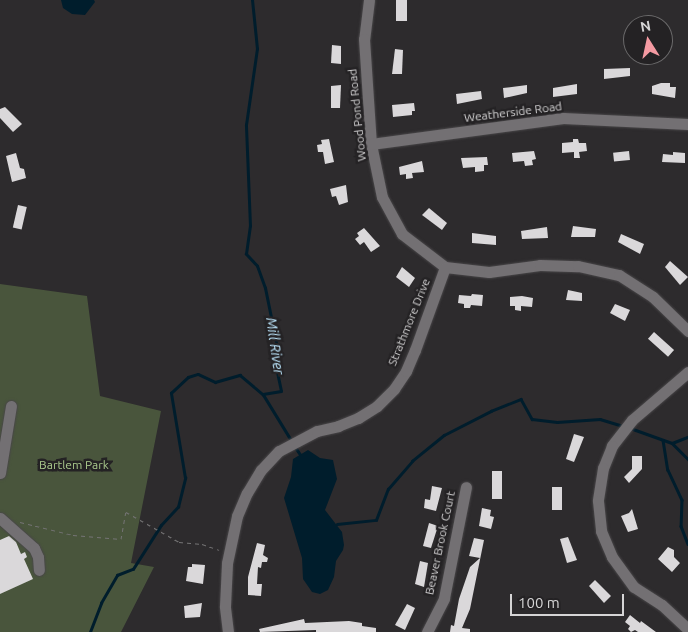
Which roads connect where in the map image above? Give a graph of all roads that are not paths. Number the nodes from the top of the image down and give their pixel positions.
1 (369, 0) edge
2 (688, 124) edge
3 (371, 144) junction
4 (445, 267) junction
5 (688, 331) edge
6 (688, 372) edge
7 (11, 406) dead end
8 (0, 473) edge
9 (466, 487) dead end
10 (2, 521) edge
11 (39, 570) dead end
12 (688, 629) edge
13 (228, 632) edge
14 (428, 632) edge

1 - 3 street, Wood Pond Road
2 - 3 street, Weatherside Road
3 - 4 street, Wood Pond Road
4 - 5 street
4 - 13 street, Strathmore Drive
6 - 12 street
7 - 8 street
9 - 14 street, Beaver Brook Court
10 - 11 street

